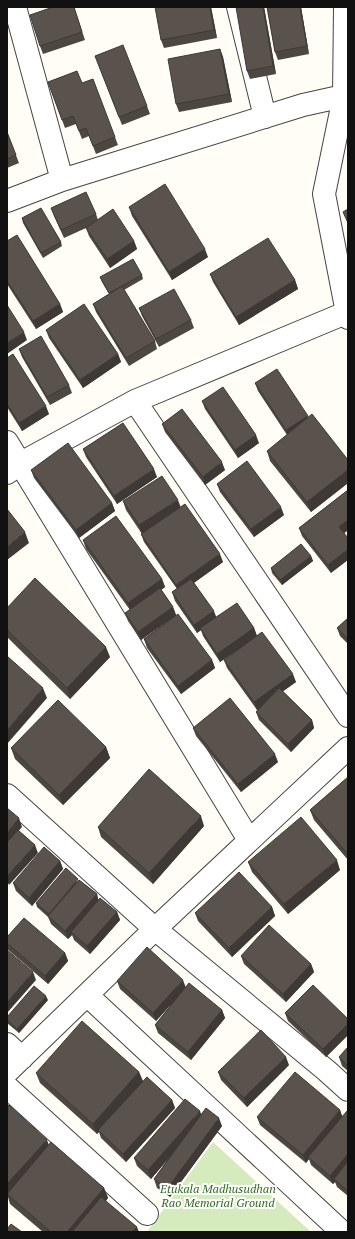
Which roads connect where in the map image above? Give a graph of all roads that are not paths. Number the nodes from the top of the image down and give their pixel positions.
1 (15, 7) edge
2 (238, 7) edge
3 (345, 7) edge
4 (346, 96) edge
5 (265, 117) junction
6 (62, 180) junction
7 (7, 201) edge
8 (348, 314) edge
9 (135, 401) junction
10 (7, 442) edge
11 (14, 468) edge
12 (348, 716) edge
13 (348, 748) edge
14 (7, 795) edge
15 (249, 840) junction
16 (155, 929) junction
17 (87, 995) junction
18 (12, 1058) edge
19 (7, 1087) edge
20 (348, 1090) edge
21 (147, 1214) dead end
22 (342, 1232) edge

1 - 6 street
2 - 5 street
3 - 4 street
4 - 5 street
4 - 8 street
5 - 6 street
6 - 7 street
8 - 9 street
9 - 11 street
9 - 12 street
10 - 11 street
11 - 15 street
13 - 15 street
14 - 16 street
15 - 16 street
16 - 17 street
16 - 20 street
17 - 18 street
17 - 22 street
19 - 21 street

